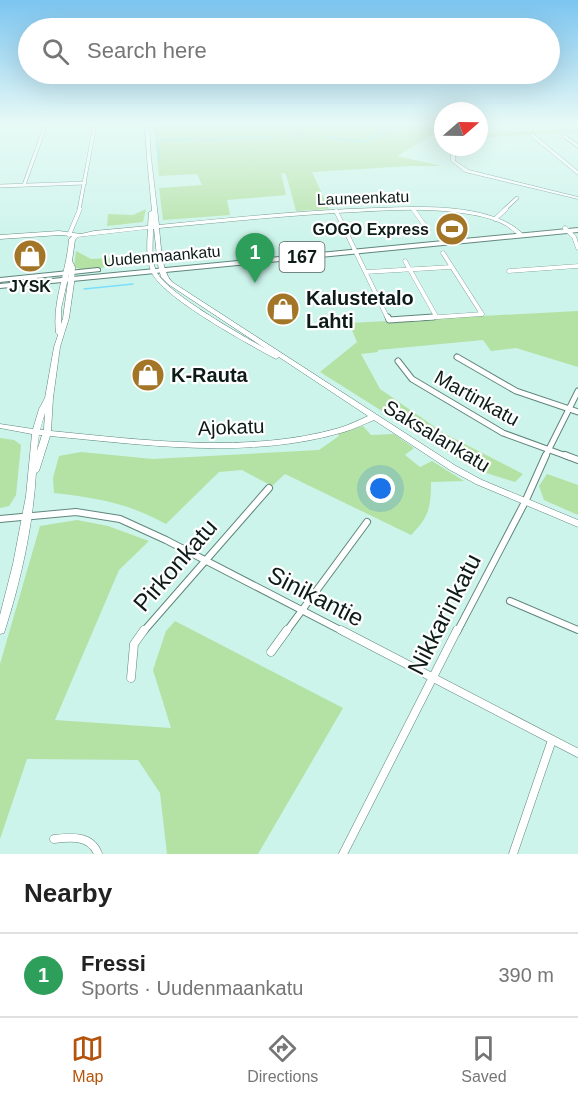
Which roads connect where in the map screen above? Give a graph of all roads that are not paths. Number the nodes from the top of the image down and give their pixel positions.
1 (32, 164) edge
2 (88, 164) edge
3 (149, 164) edge
4 (457, 164) edge
5 (567, 164) edge
6 (572, 168) junction
7 (578, 168) edge
8 (578, 173) edge
9 (85, 183) junction
10 (24, 185) junction
11 (0, 186) edge
12 (517, 198) dead end
13 (578, 198) edge
14 (413, 209) junction
15 (336, 211) junction
16 (495, 219) junction
17 (154, 226) junction
18 (578, 228) edge
19 (567, 229) junction
20 (428, 230) dead end
21 (521, 234) junction
22 (75, 235) junction
23 (0, 237) edge
24 (578, 248) edge
25 (355, 250) junction
26 (443, 253) dead end
27 (405, 261) dead end
28 (578, 266) edge
29 (162, 267) junction
30 (451, 267) junction
31 (153, 268) junction
32 (410, 269) junction
33 (509, 271) dead end
34 (366, 272) junction
35 (68, 276) junction
36 (0, 280) edge
37 (0, 286) edge
38 (436, 316) junction
39 (457, 357) dead end
40 (398, 361) dead end
41 (288, 362) junction
42 (578, 391) edge
43 (49, 398) junction
44 (569, 410) junction
45 (578, 412) edge
46 (373, 417) junction
47 (0, 426) edge
48 (35, 430) junction
49 (47, 432) junction
50 (549, 449) junction
51 (578, 460) edge
52 (32, 481) junction
53 (269, 488) dead end
54 (525, 502) junction
55 (26, 516) junction
56 (0, 519) edge
57 (367, 522) dead end
58 (578, 524) edge
59 (204, 560) junction
60 (510, 601) dead end
61 (300, 610) junction
62 (0, 630) edge
63 (578, 630) edge
64 (271, 652) dead end
65 (131, 678) dead end
66 (432, 678) junction
67 (552, 740) junction
68 (578, 753) edge
69 (54, 839) dead end
70 (98, 854) edge
71 (343, 854) edge
72 (513, 854) edge

1 - 10 street
2 - 9 street
3 - 17 street
4 - 13 street
5 - 6 street
6 - 7 street
6 - 8 street
9 - 10 street
9 - 22 street
10 - 11 street
12 - 16 street
14 - 15 street, Launeenkatu
14 - 16 street, Launeenkatu
14 - 20 street
15 - 17 street, Launeenkatu
15 - 25 street
16 - 21 street, Launeenkatu
17 - 22 street, Launeenkatu
17 - 29 street
17 - 31 street
18 - 19 main road, Uudenmaankatu / 167
19 - 21 main road, Uudenmaankatu / 167
19 - 24 street
21 - 25 main road, Uudenmaankatu / 167
22 - 23 street, Launeenkatu
22 - 35 street
25 - 29 main road, Uudenmaankatu / 167
25 - 34 street
26 - 30 street
27 - 32 street
28 - 33 street
29 - 31 main road, Uudenmaankatu / 167
29 - 41 street, Saksalankatu
30 - 32 street
30 - 38 street
31 - 35 main road, Uudenmaankatu / 167
31 - 41 street, Saksalankatu
32 - 34 street
32 - 38 street
34 - 38 street
35 - 36 main road, Uudenmaankatu / 167
35 - 37 main road, Uudenmaankatu / 167
35 - 43 street
39 - 44 street
40 - 50 street, Martinkatu
41 - 46 street, Saksalankatu
42 - 44 street, Nikkarinkatu
43 - 48 street
43 - 49 street
44 - 45 street
44 - 50 street, Nikkarinkatu
46 - 49 street, Ajokatu
46 - 54 street, Saksalankatu
47 - 48 street, Ajokatu
48 - 49 street, Ajokatu
48 - 52 street
49 - 52 street
50 - 51 street, Martinkatu
50 - 54 street, Nikkarinkatu
52 - 55 street
53 - 59 street, Pirkonkatu
54 - 58 street, Saksalankatu
54 - 66 street, Nikkarinkatu
55 - 56 street, Sinikantie
55 - 59 street, Sinikantie
55 - 62 street
57 - 61 street
59 - 61 street, Sinikantie
59 - 65 street, Pirkonkatu
60 - 63 street
61 - 64 street
61 - 66 street, Sinikantie
66 - 67 street, Sinikantie
66 - 71 street, Nikkarinkatu
67 - 68 street, Sinikantie
67 - 72 street
69 - 70 street

